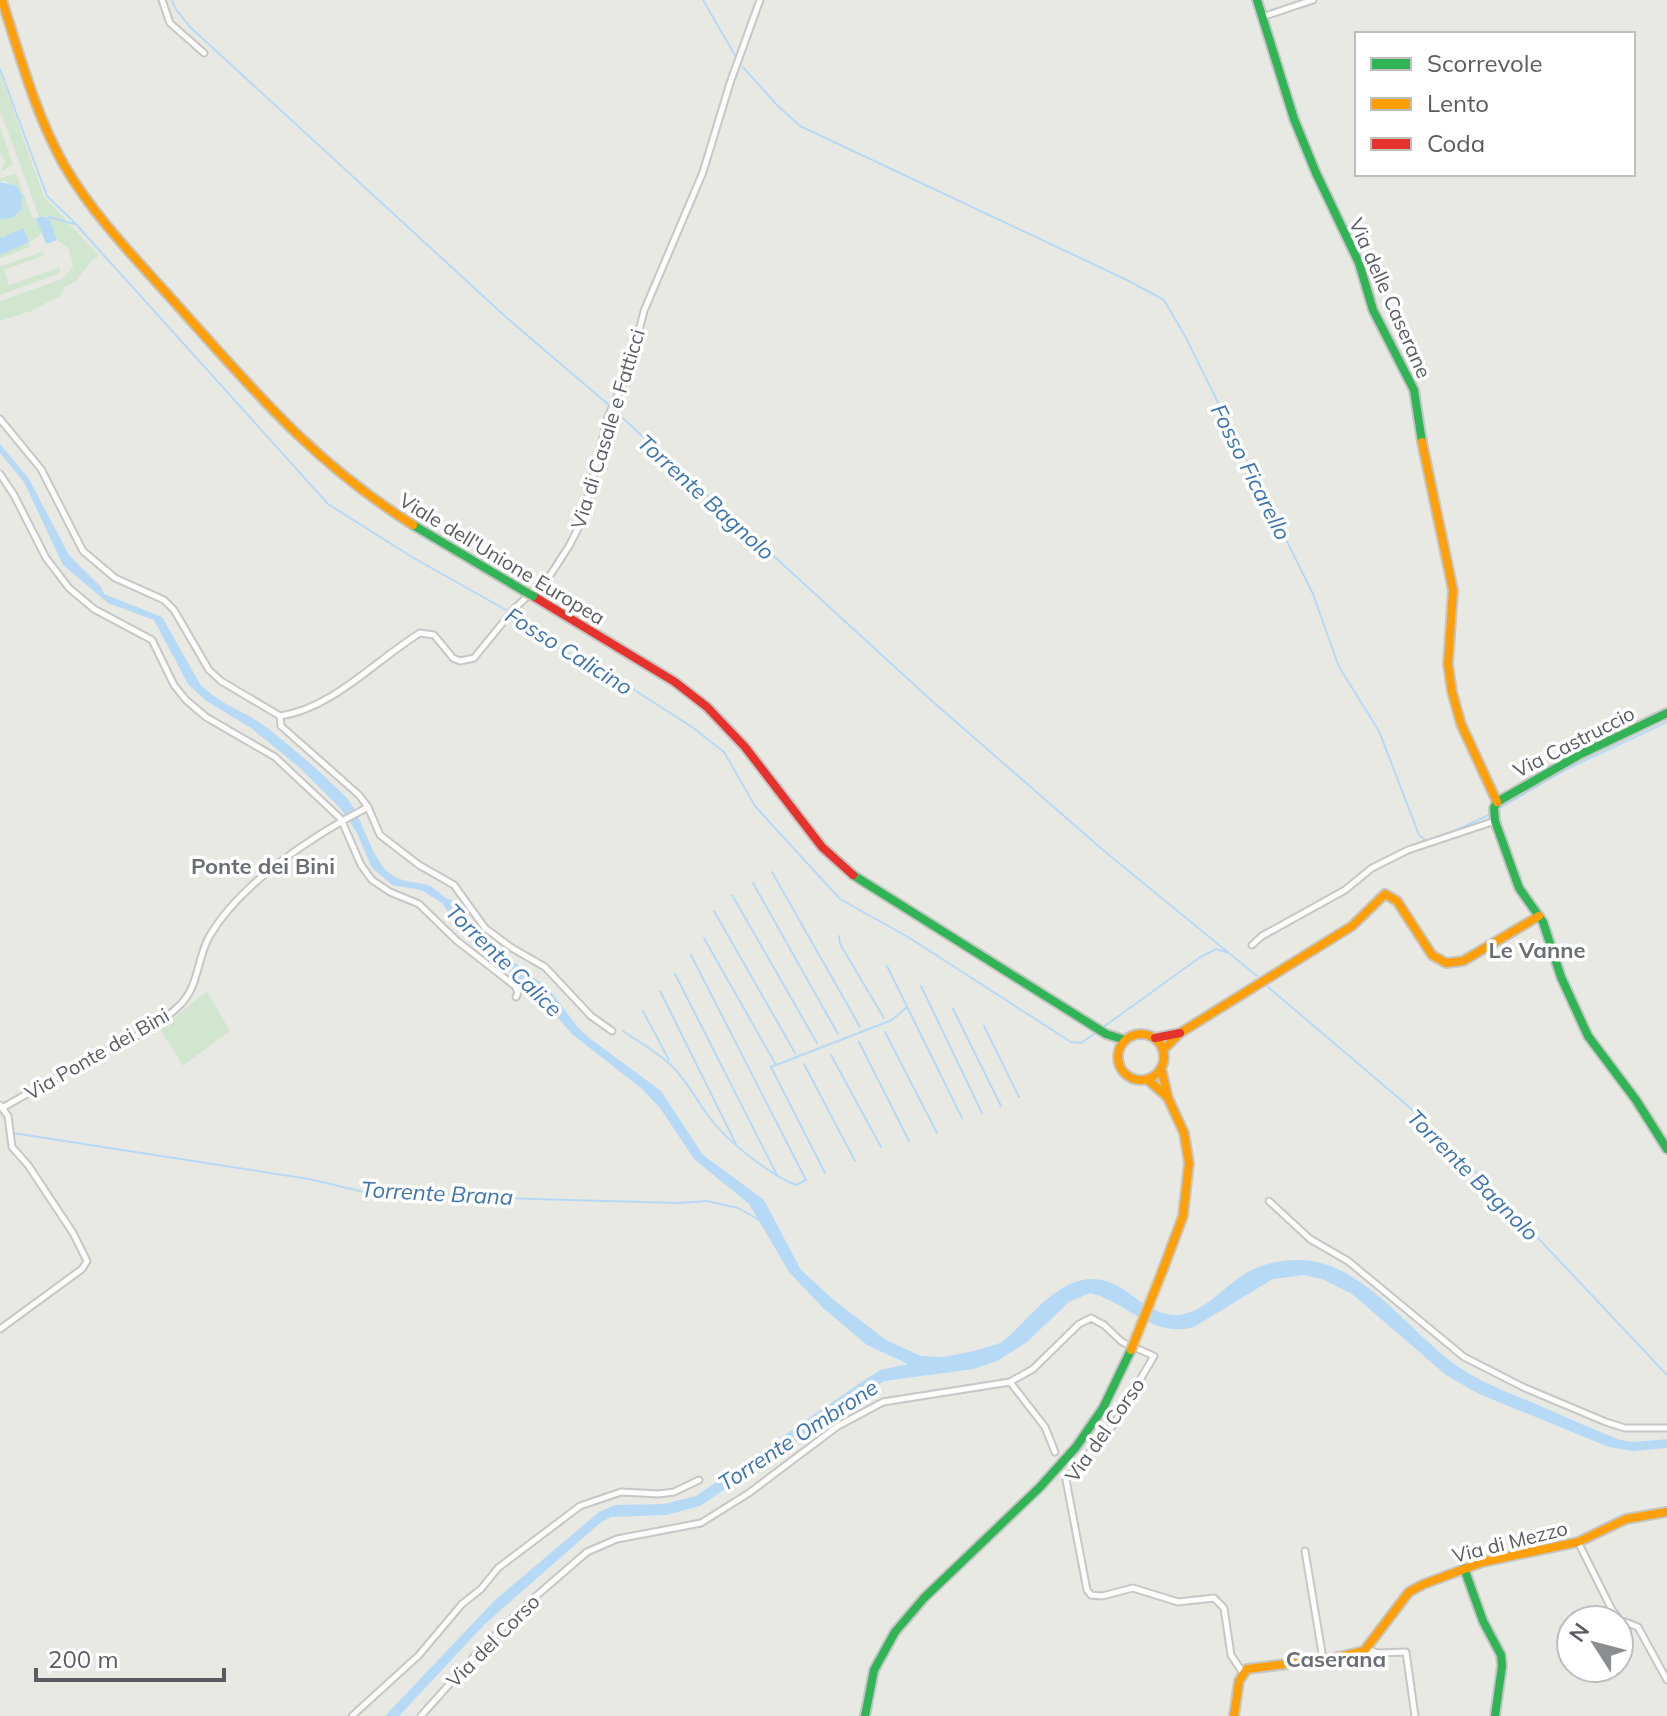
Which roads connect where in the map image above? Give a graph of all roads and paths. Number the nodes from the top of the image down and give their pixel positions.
1 (2, 0) edge
2 (162, 0) edge
3 (760, 0) edge
4 (1257, 0) edge
5 (1313, 0) edge
6 (1262, 17) junction
7 (204, 53) dead end
8 (0, 419) edge
9 (0, 474) edge
10 (1667, 713) edge
11 (280, 716) junction
12 (368, 807) junction
13 (1495, 812) junction
14 (344, 820) junction
15 (1539, 916) junction
16 (1252, 945) dead end
17 (516, 997) dead end
18 (612, 1031) dead end
19 (1180, 1033) junction
20 (1106, 1034) junction
21 (1155, 1038) junction
22 (1125, 1040) junction
23 (1119, 1050) junction
24 (1163, 1050) junction
25 (1161, 1068) junction
26 (1147, 1079) junction
27 (1168, 1098) junction
28 (1, 1106) edge
29 (1667, 1149) edge
30 (1269, 1201) dead end
31 (0, 1329) edge
32 (1010, 1382) junction
33 (1667, 1428) edge
34 (1055, 1452) dead end
35 (699, 1480) dead end
36 (1667, 1512) edge
37 (1578, 1542) junction
38 (1305, 1551) dead end
39 (1464, 1568) junction
40 (1365, 1649) junction
41 (1323, 1659) junction
42 (1243, 1673) junction
43 (1667, 1680) edge
44 (352, 1716) edge
45 (421, 1716) edge
46 (865, 1716) edge
47 (1234, 1716) edge
48 (1415, 1716) edge
49 (1495, 1716) edge

1 - 20 street, Viale dell'Unione Europea
2 - 7 street
3 - 11 street, Via di Casale e Fatticci
4 - 6 street, Via delle Caserane
5 - 6 street
6 - 13 street, Via delle Caserane
8 - 11 street
9 - 14 street
10 - 13 street, Via Castruccio
11 - 12 street
12 - 14 street
12 - 18 street
13 - 15 street, Via delle Caserane
13 - 16 street
14 - 17 street
14 - 28 street, Via Ponte dei Bini
15 - 19 street
15 - 29 street, Via delle Caserane
19 - 21 street, Viale dell'Unione Europea
19 - 24 street
20 - 22 street, Viale dell'Unione Europea
20 - 23 street, Viale dell'Unione Europea
21 - 22 street, Viale dell'Unione Europea
21 - 24 street
22 - 23 street
23 - 26 street, Viale dell'Unione Europea
24 - 25 street, Viale dell'Unione Europea
25 - 26 street
25 - 27 street, Viale dell'Unione Europea
26 - 27 street, Viale dell'Unione Europea
27 - 46 street, Viale dell'Unione Europea, bridge
28 - 31 street
30 - 33 street
32 - 34 street
32 - 42 street, Via del Corso
32 - 45 street, Via del Corso
35 - 44 street
36 - 37 street, Via di Mezzo
37 - 39 street, Via di Mezzo
37 - 43 street
38 - 41 street
39 - 40 street, Via di Mezzo
39 - 49 street
40 - 41 street
40 - 48 street
41 - 42 street
42 - 47 street

